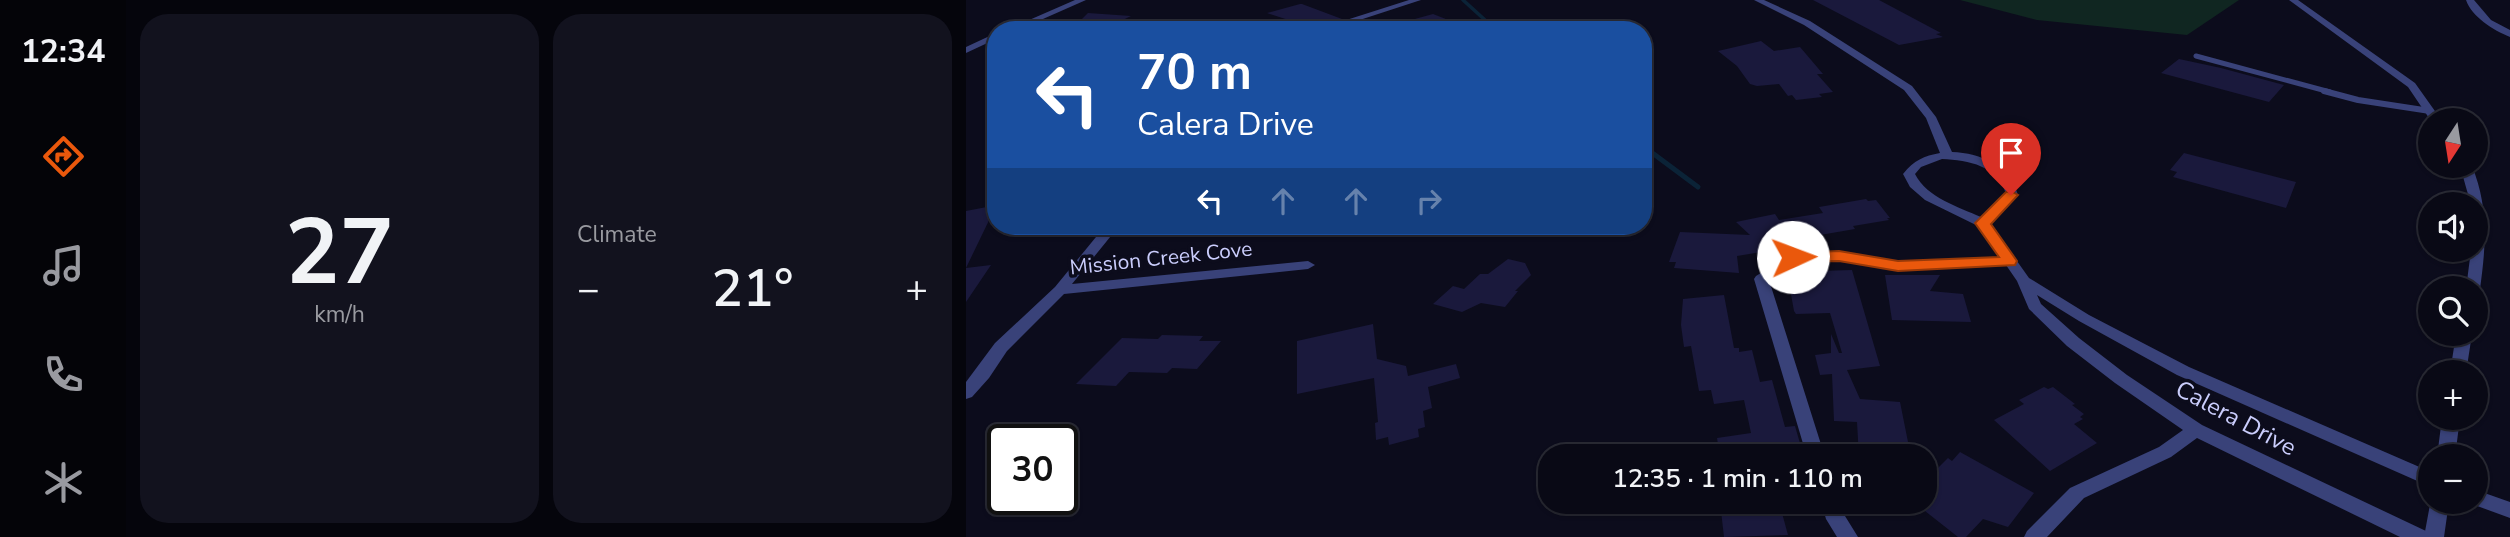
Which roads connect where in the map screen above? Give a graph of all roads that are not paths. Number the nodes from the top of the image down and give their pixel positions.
1 (1082, 0) edge
2 (1417, 0) edge
3 (1758, 0) edge
4 (2294, 0) edge
5 (2470, 0) edge
6 (1032, 21) edge
7 (1348, 21) edge
8 (2510, 34) edge
9 (987, 40) edge
10 (987, 49) edge
11 (967, 50) edge
12 (2196, 56) dead end
13 (2428, 108) edge
14 (2418, 109) edge
15 (1947, 155) junction
16 (2471, 178) edge
17 (1983, 223) junction
18 (1105, 235) edge
19 (2010, 261) junction
20 (1308, 265) dead end
21 (2475, 276) edge
22 (2024, 281) junction
23 (1060, 290) junction
24 (966, 393) edge
25 (2196, 430) junction
26 (1812, 444) edge
27 (2418, 474) edge
28 (2488, 502) edge
29 (2510, 510) edge
30 (1835, 514) edge
31 (2437, 514) edge
32 (1848, 537) edge
33 (2034, 537) edge
34 (2419, 537) edge
35 (2434, 537) edge

1 - 6 street
2 - 7 street
3 - 15 street
4 - 13 street
5 - 8 street
9 - 11 street
10 - 11 street
12 - 14 lane
15 - 17 street
15 - 17 street, Calera Drive
16 - 21 street
17 - 19 street, Calera Drive
18 - 23 street
19 - 22 street, Calera Drive
19 - 26 street
20 - 23 street, Mission Creek Cove
22 - 25 street, Calera Drive
22 - 27 street, Calera Drive
23 - 24 street
25 - 33 street
25 - 34 street, Calera Drive
28 - 29 street
30 - 32 street
31 - 35 street

